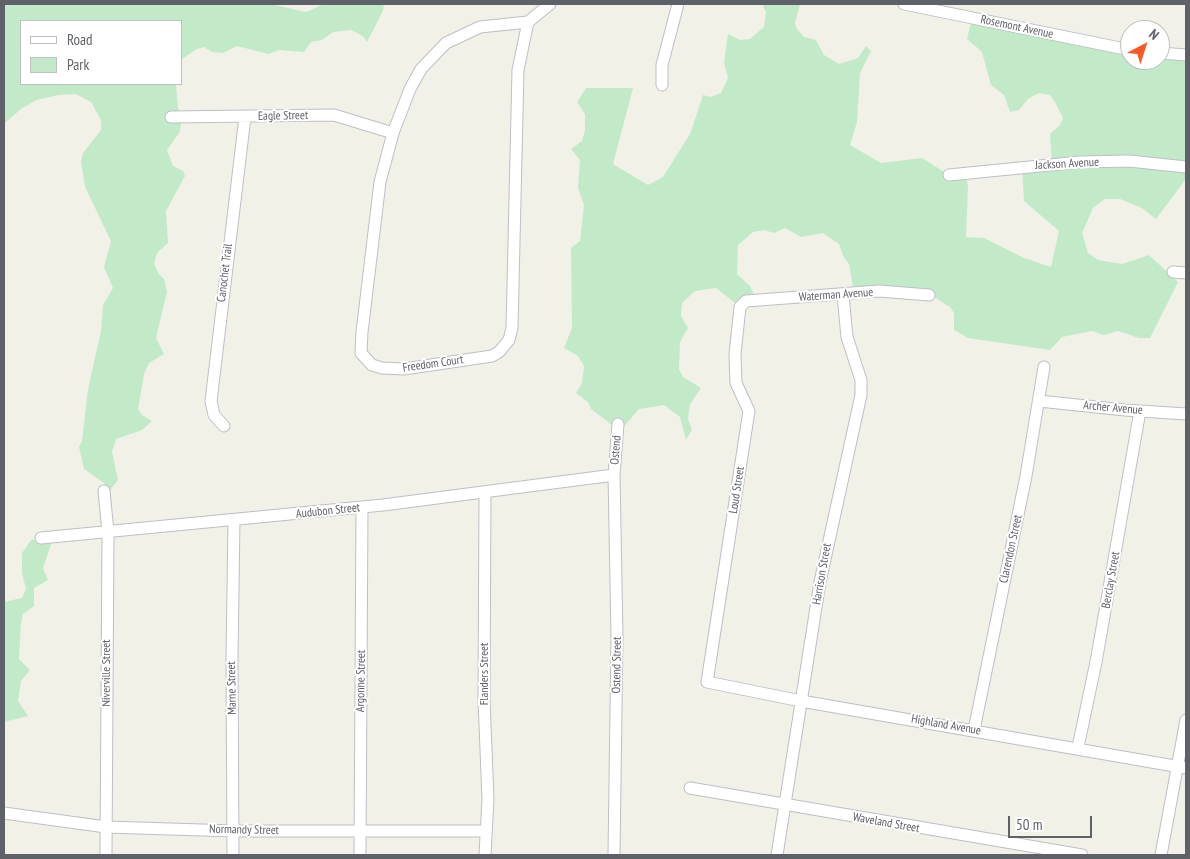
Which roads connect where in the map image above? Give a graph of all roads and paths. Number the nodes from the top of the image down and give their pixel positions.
1 (550, 4) edge
2 (678, 4) edge
3 (904, 4) edge
4 (528, 22) junction
5 (1120, 48) edge
6 (1170, 54) edge
7 (1186, 55) edge
8 (662, 85) dead end
9 (171, 117) dead end
10 (245, 117) junction
11 (392, 133) junction
12 (1186, 167) edge
13 (949, 175) dead end
14 (1173, 272) dead end
15 (1186, 272) edge
16 (843, 295) junction
17 (929, 295) dead end
18 (743, 302) joint
19 (1044, 367) dead end
20 (1039, 400) junction
21 (1140, 411) junction
22 (1186, 414) edge
23 (618, 424) dead end
24 (224, 426) dead end
25 (614, 475) junction
26 (104, 491) dead end
27 (485, 492) junction
28 (362, 507) junction
29 (234, 520) junction
30 (108, 532) junction
31 (41, 538) dead end
32 (707, 682) joint
33 (801, 700) junction
34 (1186, 720) edge
35 (974, 730) junction
36 (1078, 748) junction
37 (1182, 767) edge
38 (690, 788) dead end
39 (784, 803) junction
40 (4, 814) edge
41 (106, 827) junction
42 (234, 831) junction
43 (360, 831) junction
44 (486, 831) junction
45 (106, 855) edge
46 (233, 855) edge
47 (360, 855) edge
48 (485, 855) edge
49 (614, 855) edge
50 (777, 855) edge
51 (1082, 855) edge
52 (1161, 855) edge

1 - 4 street
2 - 8 street
3 - 5 street, Rosemont Avenue
4 - 11 street, Freedom Court
4 - 11 street, Freedom Court
6 - 7 street
9 - 10 street, Eagle Street
10 - 11 street, Eagle Street
10 - 24 street, Canochet Trail
12 - 13 street, Jackson Avenue
14 - 15 street
16 - 17 street, Waterman Avenue
16 - 18 street, Waterman Avenue
16 - 33 street, Harrison Street
18 - 32 street, Loud Street
19 - 20 street, Clarendon Street
20 - 21 street, Archer Avenue
20 - 35 street, Clarendon Street
21 - 22 street, Archer Avenue
21 - 36 street, Berclay Street
23 - 25 street, Ostend
25 - 27 street, Audubon Street
25 - 49 street, Ostend Street
26 - 30 street, Niverville Street
27 - 28 street, Audubon Street
27 - 44 street, Flanders Street
28 - 29 street, Audubon Street
28 - 43 street, Argonne Street
29 - 30 street, Audubon Street
29 - 42 street, Marne Street
30 - 31 street, Audubon Street
30 - 41 street, Niverville Street
32 - 33 street, Highland Avenue
33 - 35 street, Highland Avenue
33 - 39 street, Harrison Street
34 - 37 street
35 - 36 street, Highland Avenue
36 - 37 street, Highland Avenue
37 - 52 street
38 - 39 street, Waveland Street
39 - 50 street, Harrison Street
39 - 51 street, Waveland Street
40 - 41 street, Normandy Street
41 - 42 street, Normandy Street
41 - 45 street, Niverville Street
42 - 43 street, Normandy Street
42 - 46 street, Marne Street
43 - 44 street, Normandy Street
43 - 47 street, Argonne Street
44 - 48 street, Flanders Street

